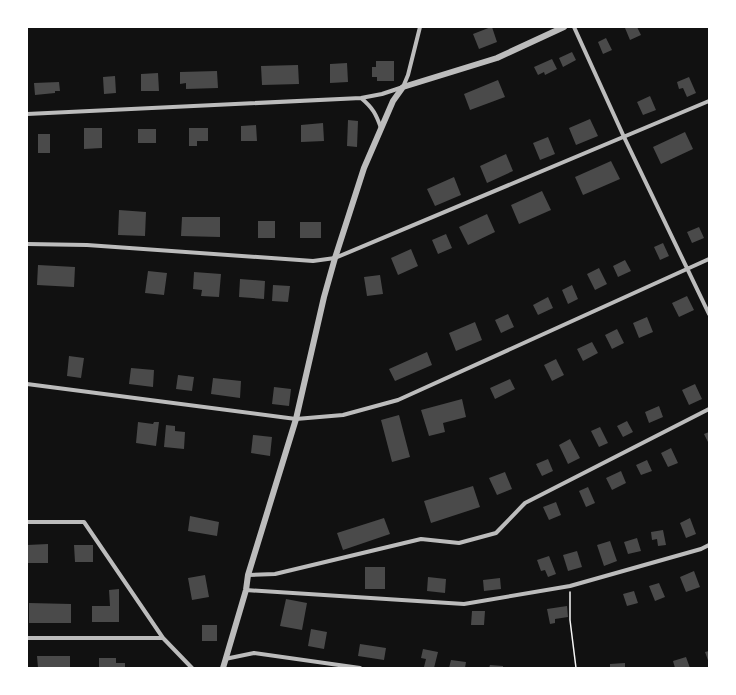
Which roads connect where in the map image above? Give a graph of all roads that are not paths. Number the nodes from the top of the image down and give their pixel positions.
1 (420, 27) edge
2 (564, 27) edge
3 (574, 27) edge
4 (402, 87) junction
5 (361, 98) junction
6 (709, 101) edge
7 (27, 114) edge
8 (381, 128) junction
9 (624, 137) junction
10 (27, 244) edge
11 (335, 258) junction
12 (709, 259) edge
13 (688, 269) junction
14 (709, 314) edge
15 (27, 384) edge
16 (709, 409) edge
17 (296, 419) junction
18 (27, 522) edge
19 (709, 545) edge
20 (248, 574) junction
21 (246, 590) junction
22 (27, 638) edge
23 (163, 638) junction
24 (225, 659) junction
25 (192, 668) edge
26 (223, 668) edge
27 (360, 668) edge

1 - 4 street
2 - 4 street
3 - 9 street
4 - 5 street
4 - 8 street
5 - 7 street
5 - 8 street
6 - 9 street
8 - 11 street
9 - 11 street
9 - 13 street
10 - 11 street
11 - 17 street
12 - 13 street
13 - 14 street
13 - 17 street
15 - 17 street
16 - 20 street
17 - 20 street
18 - 23 street
19 - 21 street
20 - 21 street
21 - 24 street
22 - 23 street
23 - 25 street
24 - 26 street
24 - 27 street

